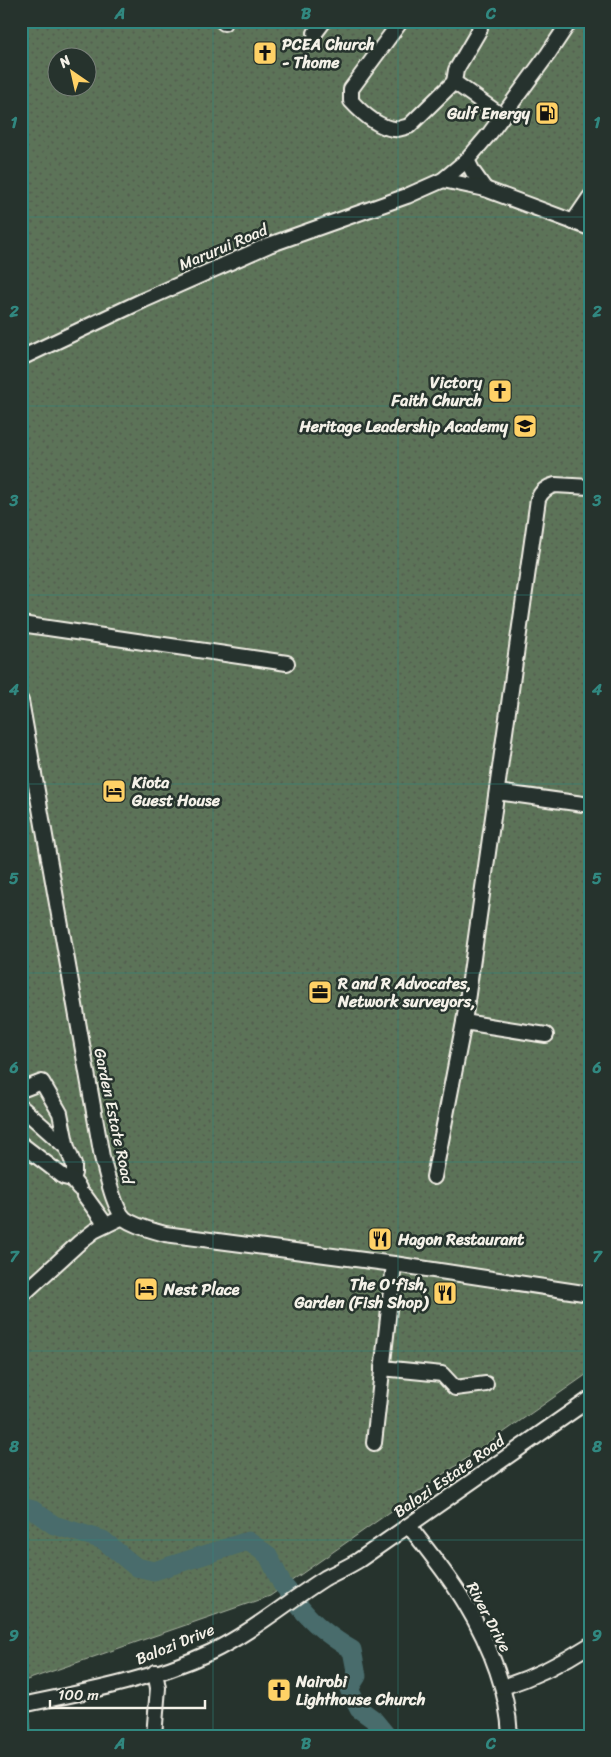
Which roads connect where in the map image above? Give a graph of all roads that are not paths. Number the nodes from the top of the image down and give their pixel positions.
1 (324, 21) edge
2 (400, 21) edge
3 (478, 21) edge
4 (570, 21) edge
5 (315, 33) dead end
6 (454, 82) junction
7 (502, 116) junction
8 (467, 160) junction
9 (443, 180) junction
10 (485, 189) junction
11 (590, 197) edge
12 (573, 222) junction
13 (590, 228) edge
14 (21, 358) edge
15 (590, 487) edge
16 (21, 624) edge
17 (287, 662) dead end
18 (21, 701) edge
19 (498, 792) junction
20 (590, 805) edge
21 (464, 1022) junction
22 (546, 1035) dead end
23 (21, 1090) edge
24 (21, 1107) edge
25 (21, 1144) edge
26 (67, 1148) junction
27 (434, 1177) dead end
28 (79, 1187) junction
29 (123, 1217) junction
30 (106, 1225) junction
31 (394, 1264) junction
32 (590, 1294) edge
33 (21, 1296) edge
34 (382, 1368) junction
35 (486, 1384) dead end
36 (590, 1399) edge
37 (374, 1443) dead end
38 (409, 1526) junction
39 (326, 1578) joint
40 (590, 1645) edge
41 (155, 1672) junction
42 (503, 1687) junction
43 (21, 1705) edge
44 (21, 1713) edge
45 (22, 1736) edge
46 (154, 1736) edge
47 (510, 1736) edge

1 - 5 street
2 - 6 street
3 - 6 street
4 - 7 street, Marurui Road
6 - 7 street
7 - 8 street, Marurui Road
8 - 9 street, Marurui Road
8 - 10 street
9 - 10 street
9 - 14 street, Marurui Road
10 - 12 street
11 - 12 street
12 - 13 street
15 - 19 street
16 - 17 street
18 - 29 street, Garden Estate Road
19 - 20 street
19 - 21 street
21 - 22 street
21 - 27 street
23 - 26 street
24 - 26 street
25 - 28 street
26 - 28 street
28 - 30 street
29 - 30 street
29 - 31 street
30 - 33 street
31 - 32 street
31 - 34 street
34 - 35 street
34 - 37 street
36 - 38 street, Balozi Estate Road
38 - 39 street, Balozi Estate Road
38 - 42 street, River Drive
39 - 41 street, Balozi Drive
40 - 42 street
41 - 43 street, Balozi Drive
41 - 46 street
42 - 47 street, River Drive
44 - 45 street

